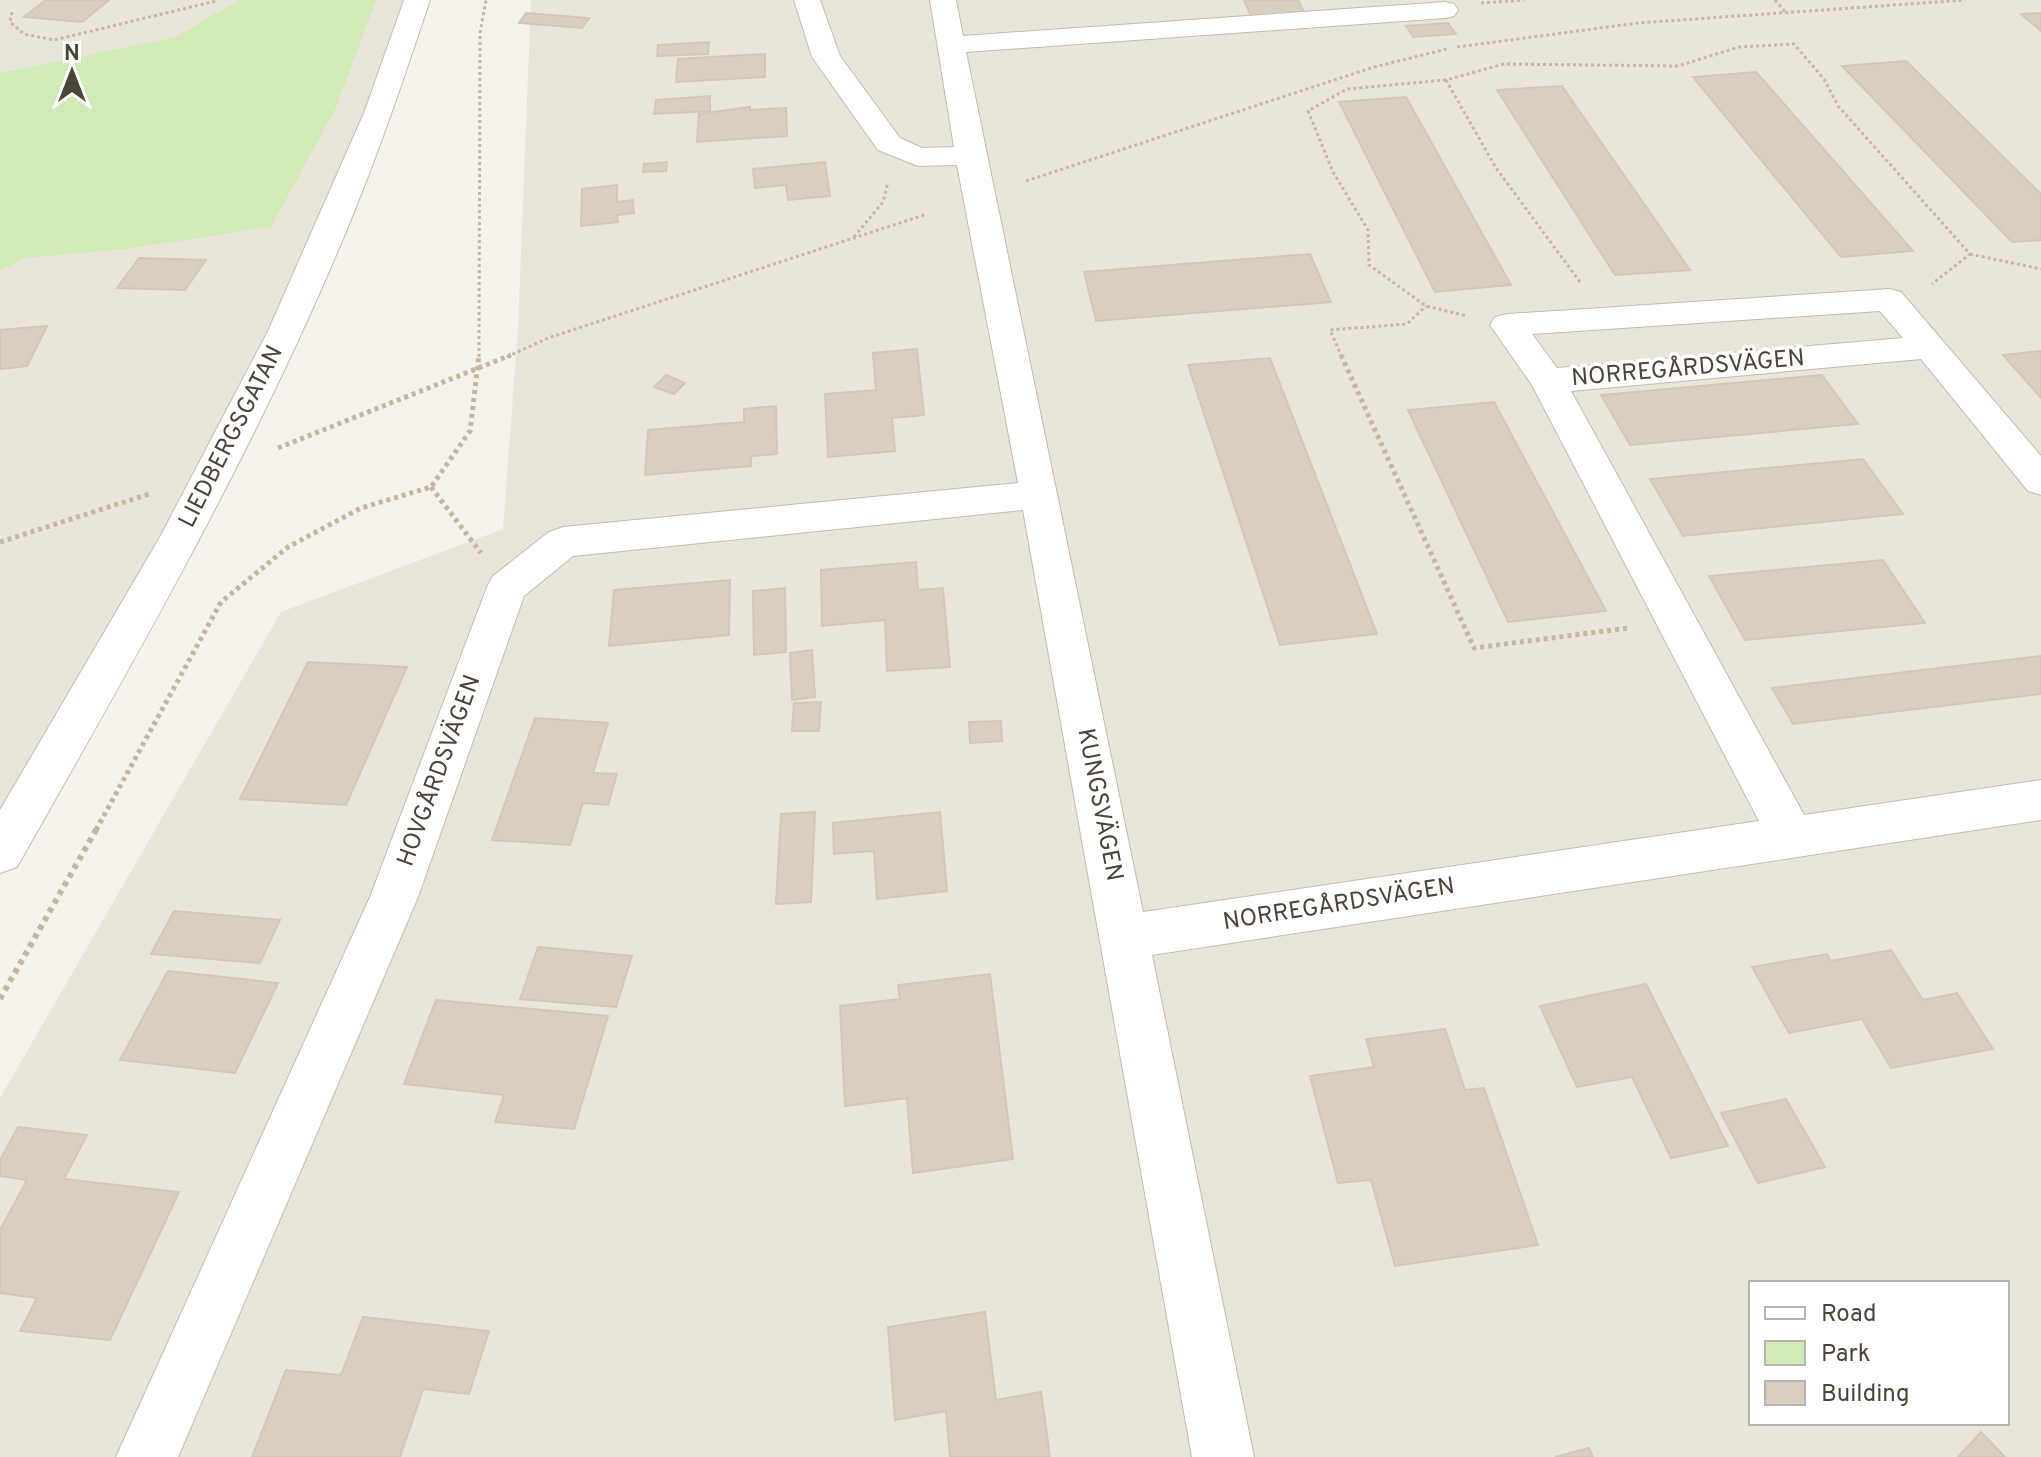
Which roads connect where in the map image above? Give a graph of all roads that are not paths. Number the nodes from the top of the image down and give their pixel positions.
1 (417, 0) edge
2 (807, 0) edge
3 (943, 0) edge
4 (1445, 10) dead end
5 (951, 45) junction
6 (970, 155) junction
7 (1930, 347) junction
8 (1548, 381) junction
9 (2041, 481) edge
10 (1039, 495) junction
11 (2041, 800) edge
12 (1792, 838) junction
13 (0, 852) edge
14 (1124, 937) junction
15 (147, 1457) edge
16 (1223, 1457) edge

1 - 13 street, LIEDBERGSGATAN
2 - 6 street
3 - 5 street, KUNGSVÄGEN
4 - 5 street
5 - 6 street, KUNGSVÄGEN
6 - 10 street, KUNGSVÄGEN
7 - 8 street, NORREGÅRDSVÄGEN
7 - 8 street
7 - 9 street
8 - 12 street, NORREGÅRDSVÄGEN
10 - 14 street, KUNGSVÄGEN
10 - 15 street, HOVGÅRDSVÄGEN
11 - 12 street, NORREGÅRDSVÄGEN
12 - 14 street, NORREGÅRDSVÄGEN
14 - 16 street, KUNGSVÄGEN

